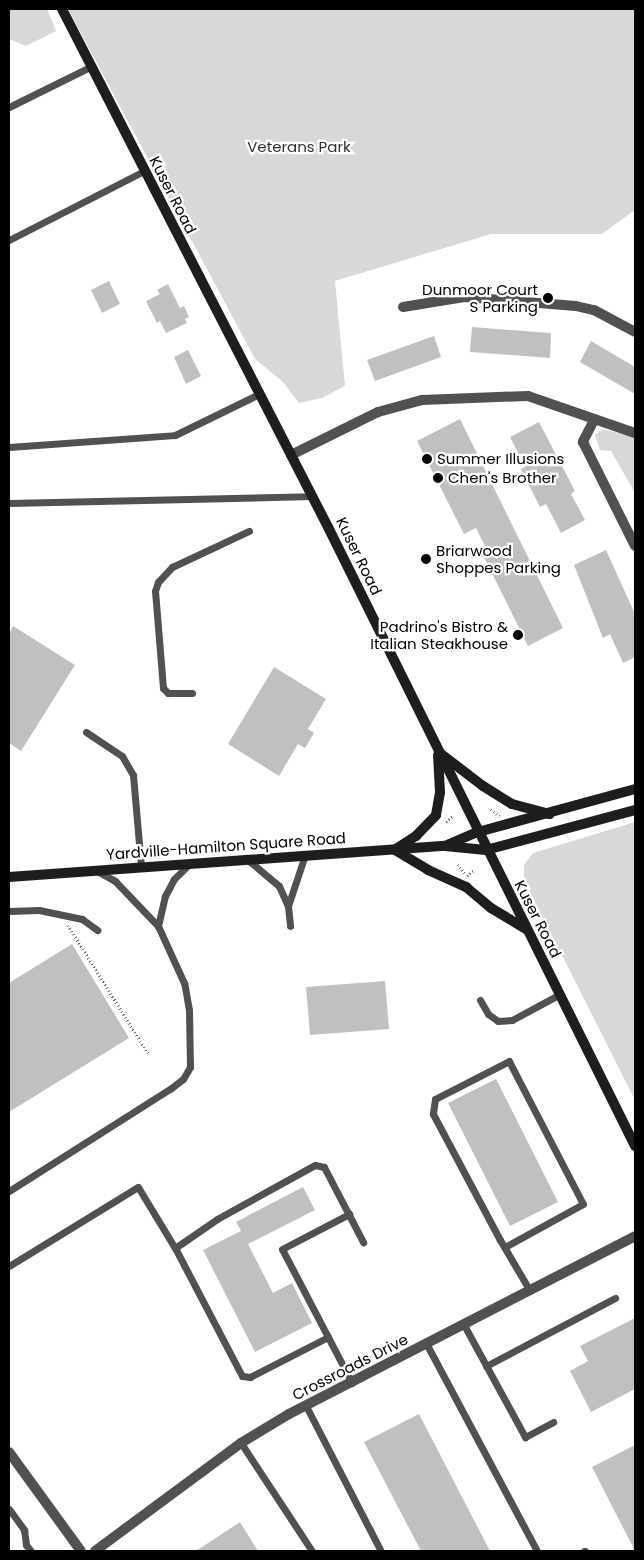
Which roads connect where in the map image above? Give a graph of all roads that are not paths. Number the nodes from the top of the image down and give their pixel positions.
1 (62, 9) edge
2 (90, 67) junction
3 (9, 107) edge
4 (144, 171) junction
5 (9, 240) edge
6 (403, 307) dead end
7 (635, 332) edge
8 (259, 394) junction
9 (594, 420) junction
10 (635, 433) edge
11 (9, 447) edge
12 (291, 455) junction
13 (312, 496) junction
14 (9, 503) edge
15 (250, 531) dead end
16 (635, 546) edge
17 (192, 693) dead end
18 (86, 732) dead end
19 (438, 752) junction
20 (635, 789) edge
21 (635, 810) edge
22 (551, 814) junction
23 (478, 832) junction
24 (445, 846) junction
25 (395, 850) junction
26 (486, 850) junction
27 (305, 855) junction
28 (246, 858) junction
29 (191, 862) junction
30 (141, 866) junction
31 (95, 870) junction
32 (9, 877) edge
33 (288, 906) junction
34 (9, 911) edge
35 (158, 926) junction
36 (290, 926) dead end
37 (526, 929) junction
38 (97, 930) dead end
39 (560, 994) junction
40 (480, 1000) dead end
41 (635, 1146) edge
42 (9, 1191) edge
43 (349, 1214) junction
44 (635, 1236) edge
45 (363, 1242) dead end
46 (505, 1247) junction
47 (175, 1248) junction
48 (9, 1266) edge
49 (530, 1291) junction
50 (615, 1298) dead end
51 (464, 1325) junction
52 (328, 1337) junction
53 (426, 1345) junction
54 (486, 1366) junction
55 (352, 1383) junction
56 (306, 1406) junction
57 (553, 1422) dead end
58 (241, 1443) junction
59 (9, 1452) edge
60 (9, 1508) edge
61 (31, 1551) edge
62 (81, 1551) edge
63 (95, 1551) edge
64 (312, 1551) edge
65 (381, 1551) edge
66 (537, 1551) edge

1 - 2 street, Kuser Road
2 - 3 lane
2 - 4 street, Kuser Road
4 - 5 lane
4 - 8 street, Kuser Road
6 - 7 street
8 - 11 lane
8 - 12 street, Kuser Road
9 - 10 street
9 - 12 street
9 - 16 street
12 - 13 street, Kuser Road
13 - 14 lane
13 - 19 street, Kuser Road
15 - 17 lane
18 - 30 lane
19 - 22 street
19 - 23 street, Kuser Road
19 - 25 street
20 - 22 street, Yardville-Hamilton Square Road
21 - 26 street, Yardville-Hamilton Square Road
22 - 23 street, Yardville-Hamilton Square Road
23 - 24 street, Yardville-Hamilton Square Road
23 - 26 street, Kuser Road
24 - 25 street, Yardville-Hamilton Square Road
24 - 26 street, Yardville-Hamilton Square Road
25 - 27 street, Yardville-Hamilton Square Road
25 - 37 street
26 - 37 street, Kuser Road
27 - 28 street, Yardville-Hamilton Square Road
27 - 33 lane
28 - 29 street, Yardville-Hamilton Square Road
28 - 33 lane
29 - 30 street, Yardville-Hamilton Square Road
29 - 35 lane
30 - 31 street, Yardville-Hamilton Square Road
31 - 32 street, Yardville-Hamilton Square Road
31 - 35 lane
33 - 36 lane
34 - 38 lane
35 - 42 lane
37 - 39 street, Kuser Road
39 - 40 lane
39 - 41 street, Kuser Road
43 - 45 lane
43 - 47 lane
43 - 52 lane
44 - 49 street, Crossroads Drive
46 - 46 lane
46 - 49 lane
47 - 48 lane
47 - 52 lane
49 - 51 street, Crossroads Drive
50 - 54 lane
51 - 53 street, Crossroads Drive
51 - 54 lane
52 - 55 lane
53 - 55 street, Crossroads Drive
53 - 66 lane
54 - 57 lane
55 - 56 street, Crossroads Drive
56 - 58 street, Crossroads Drive
56 - 65 lane
58 - 63 street, Crossroads Drive
58 - 64 lane
59 - 62 street
60 - 61 lane

